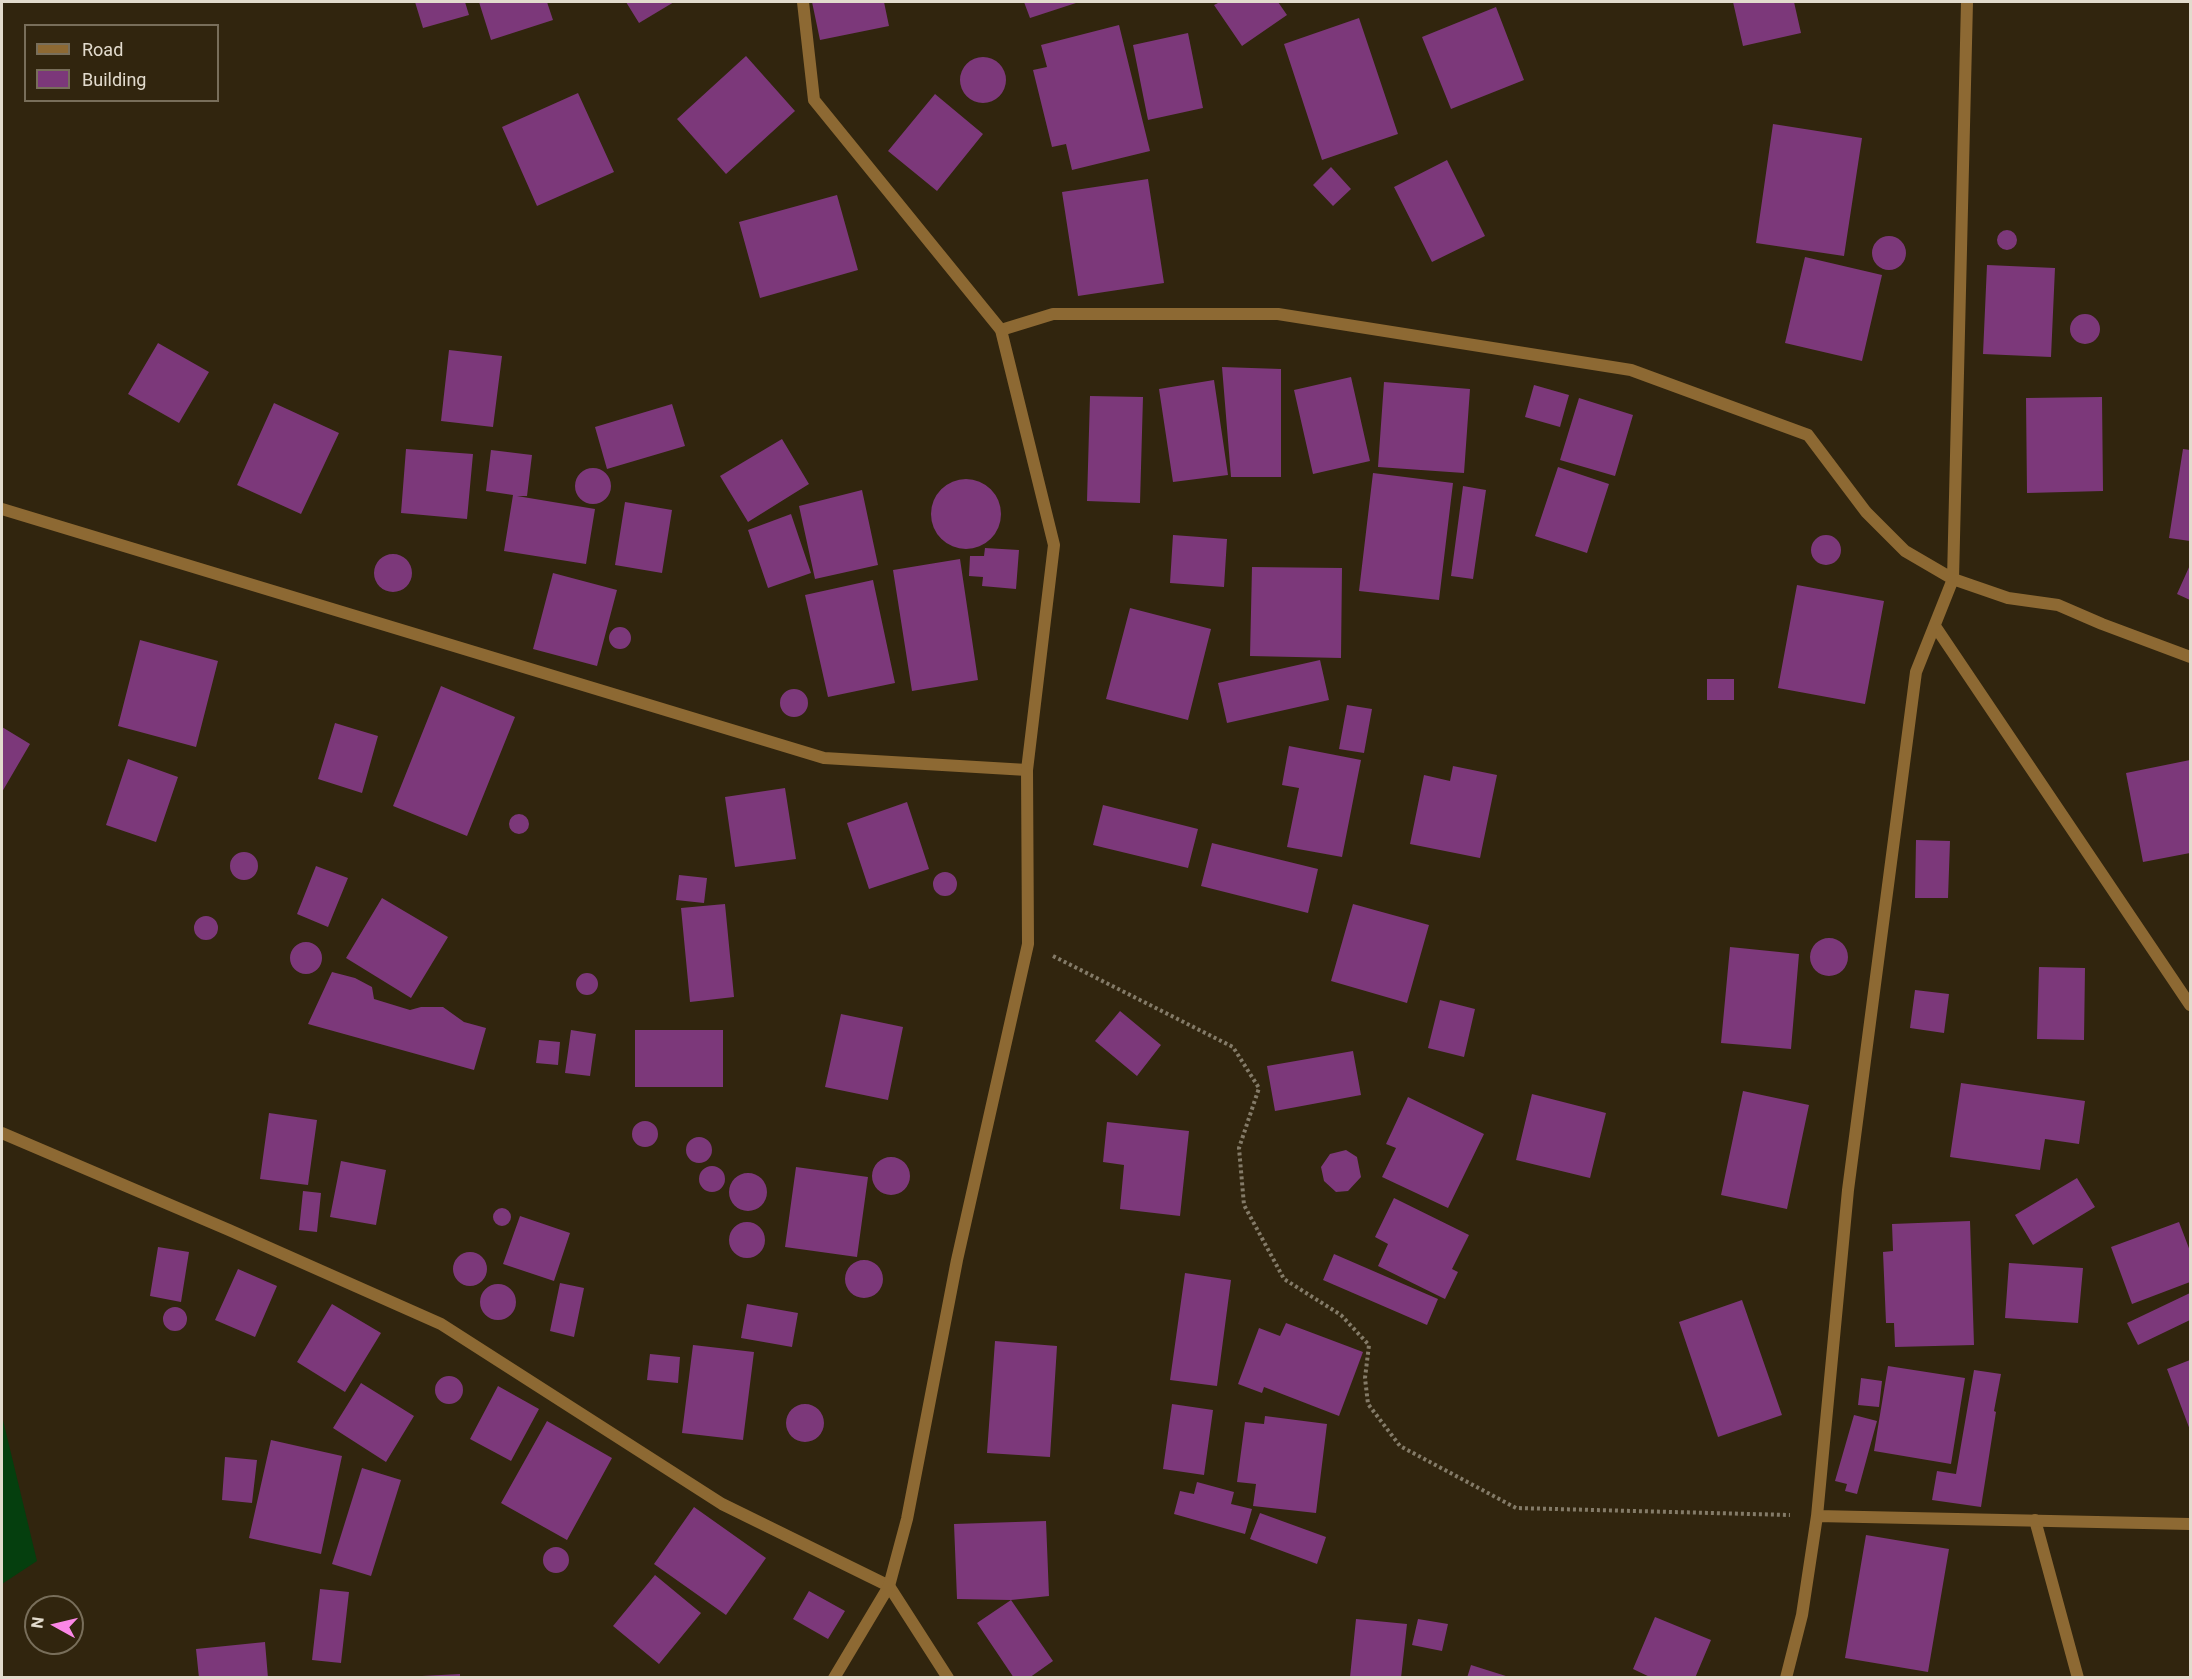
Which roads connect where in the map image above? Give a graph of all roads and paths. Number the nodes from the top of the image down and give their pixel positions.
1 (803, 2) edge
2 (1967, 2) edge
3 (1001, 330) junction
4 (2, 509) edge
5 (1953, 579) junction
6 (1935, 626) junction
7 (2190, 657) edge
8 (1027, 770) junction
9 (1028, 944) junction
10 (2190, 1005) edge
11 (2, 1133) edge
12 (1817, 1516) junction
13 (2035, 1520) junction
14 (2190, 1524) edge
15 (889, 1586) junction
16 (834, 1677) edge
17 (948, 1677) edge
18 (1786, 1677) edge
19 (2078, 1677) edge

1 - 3 street
2 - 5 street
3 - 5 street
3 - 8 street
4 - 8 street
5 - 6 street
5 - 7 street
6 - 10 street
6 - 12 street
8 - 9 street
9 - 12 path
9 - 15 street
11 - 15 street
12 - 13 street
12 - 18 street
13 - 14 street
13 - 19 street
15 - 16 street
15 - 17 street

